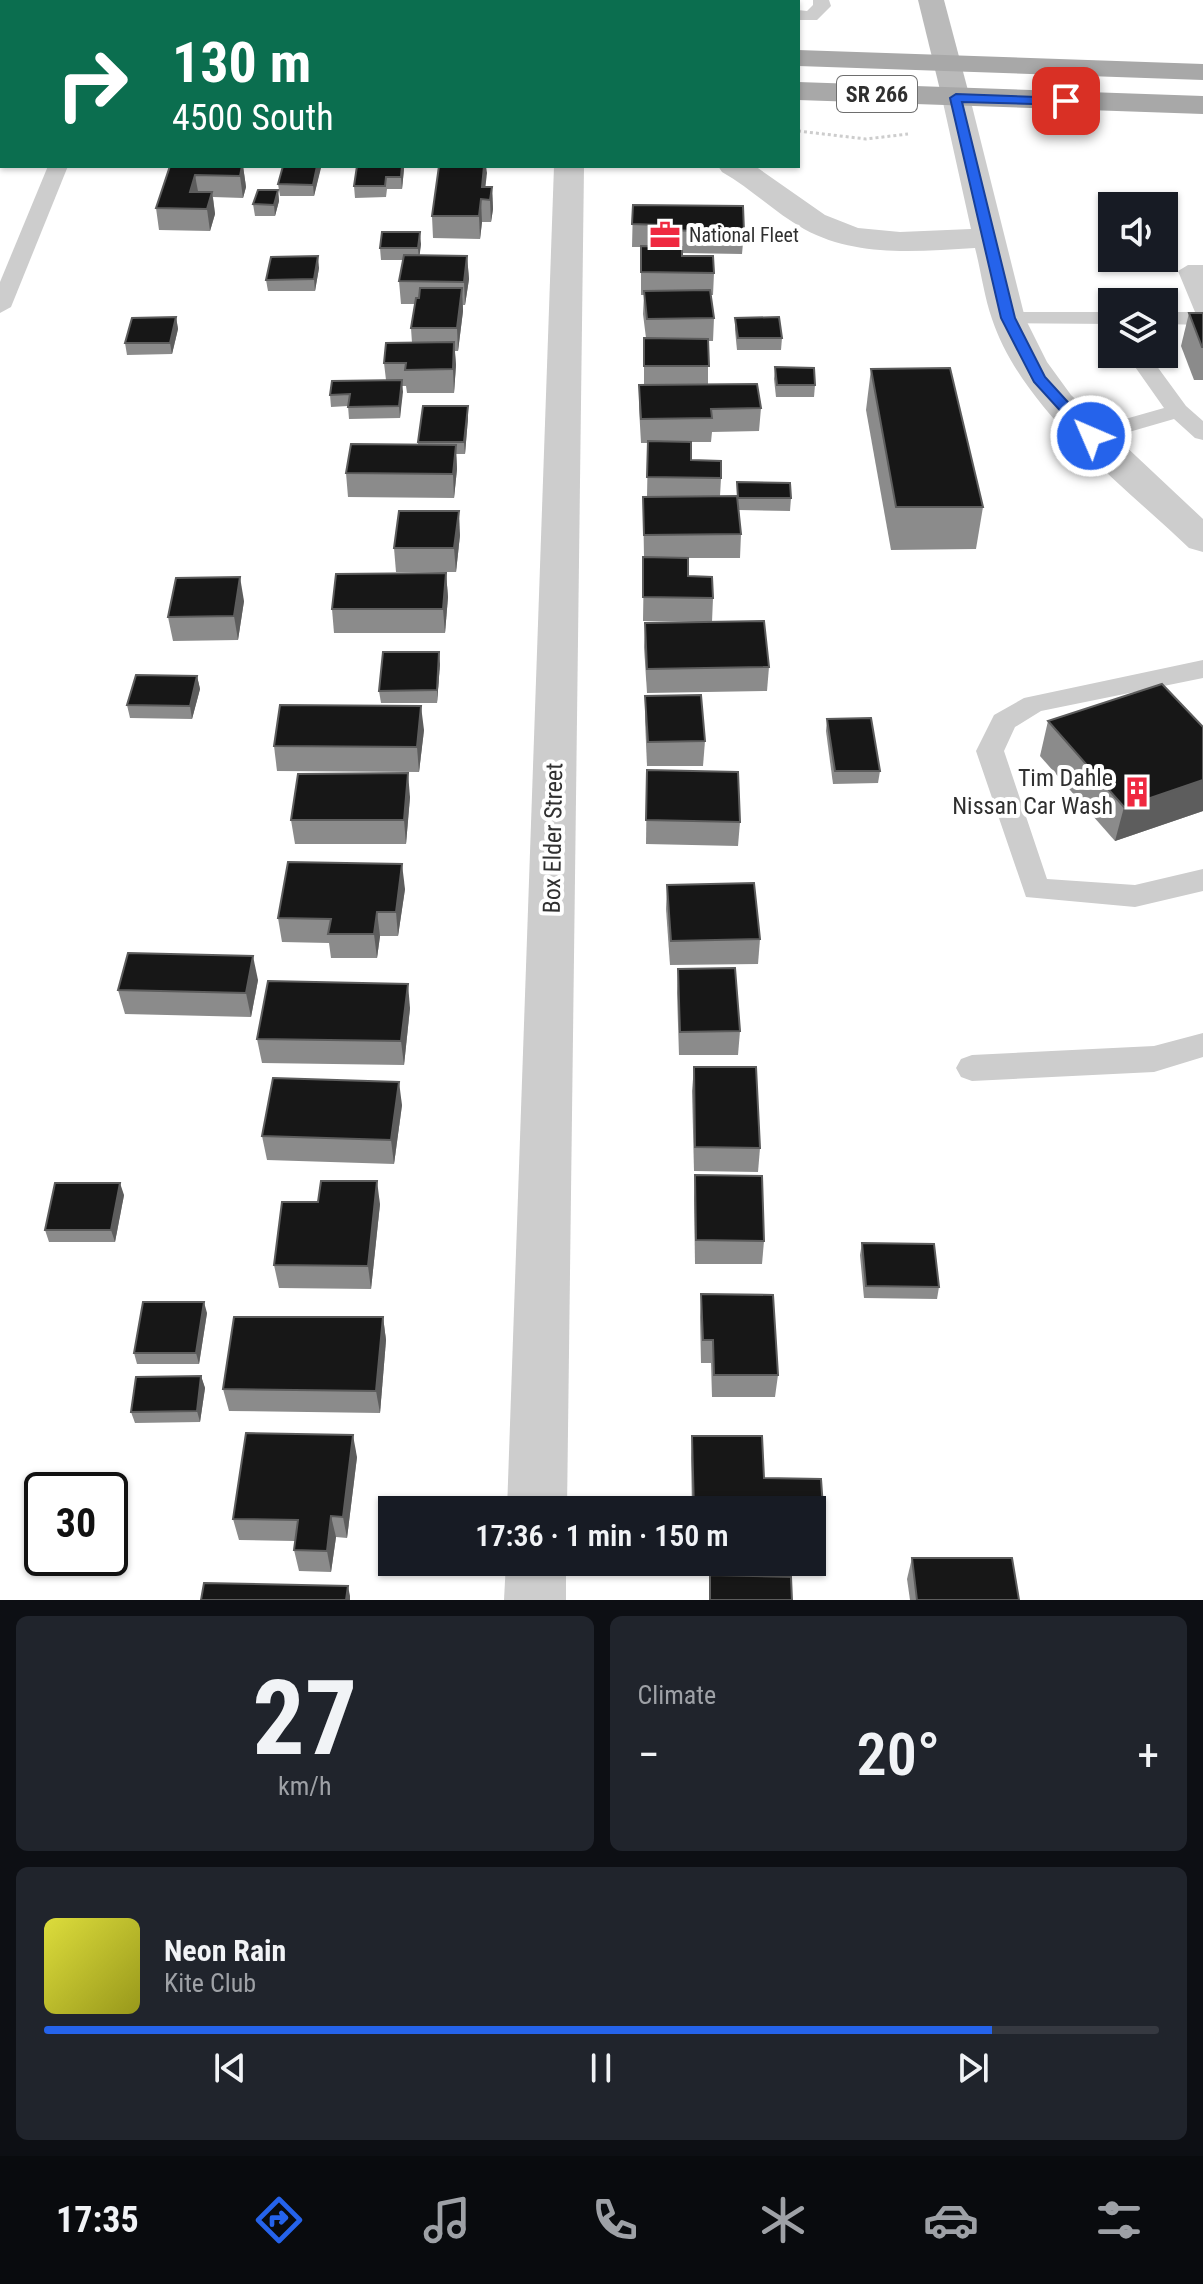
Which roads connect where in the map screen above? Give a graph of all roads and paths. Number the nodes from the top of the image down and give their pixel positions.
1 (821, 0) edge
2 (931, 0) edge
3 (800, 15) edge
4 (800, 58) edge
5 (947, 64) junction
6 (1203, 72) edge
7 (800, 91) edge
8 (956, 98) junction
9 (1203, 105) edge
10 (800, 131) edge
11 (908, 134) dead end
12 (57, 168) edge
13 (569, 168) edge
14 (736, 168) edge
15 (990, 237) junction
16 (1203, 271) edge
17 (0, 307) edge
18 (1203, 308) edge
19 (1008, 318) junction
20 (1098, 318) edge
21 (1178, 318) edge
22 (1203, 319) edge
23 (1147, 368) edge
24 (1178, 411) junction
25 (1203, 433) edge
26 (1091, 436) junction
27 (1203, 540) edge
28 (1191, 672) edge
29 (1203, 694) edge
30 (1203, 880) edge
31 (1203, 1045) edge
32 (972, 1068) dead end
33 (537, 1496) edge
34 (536, 1576) edge
35 (535, 1600) edge

1 - 3 lane
2 - 5 street
4 - 5 main road, SR 266
5 - 6 main road, SR 266
5 - 8 street
7 - 8 main road, SR 266
8 - 9 main road, SR 266
8 - 15 street
10 - 11 path
12 - 17 lane
13 - 33 street, Box Elder Street
14 - 15 street
15 - 19 street
16 - 18 lane
19 - 20 lane
19 - 26 street
21 - 22 lane
23 - 24 lane
24 - 25 lane
24 - 26 lane
26 - 27 street
28 - 29 lane
28 - 30 lane
31 - 32 lane
34 - 35 street

